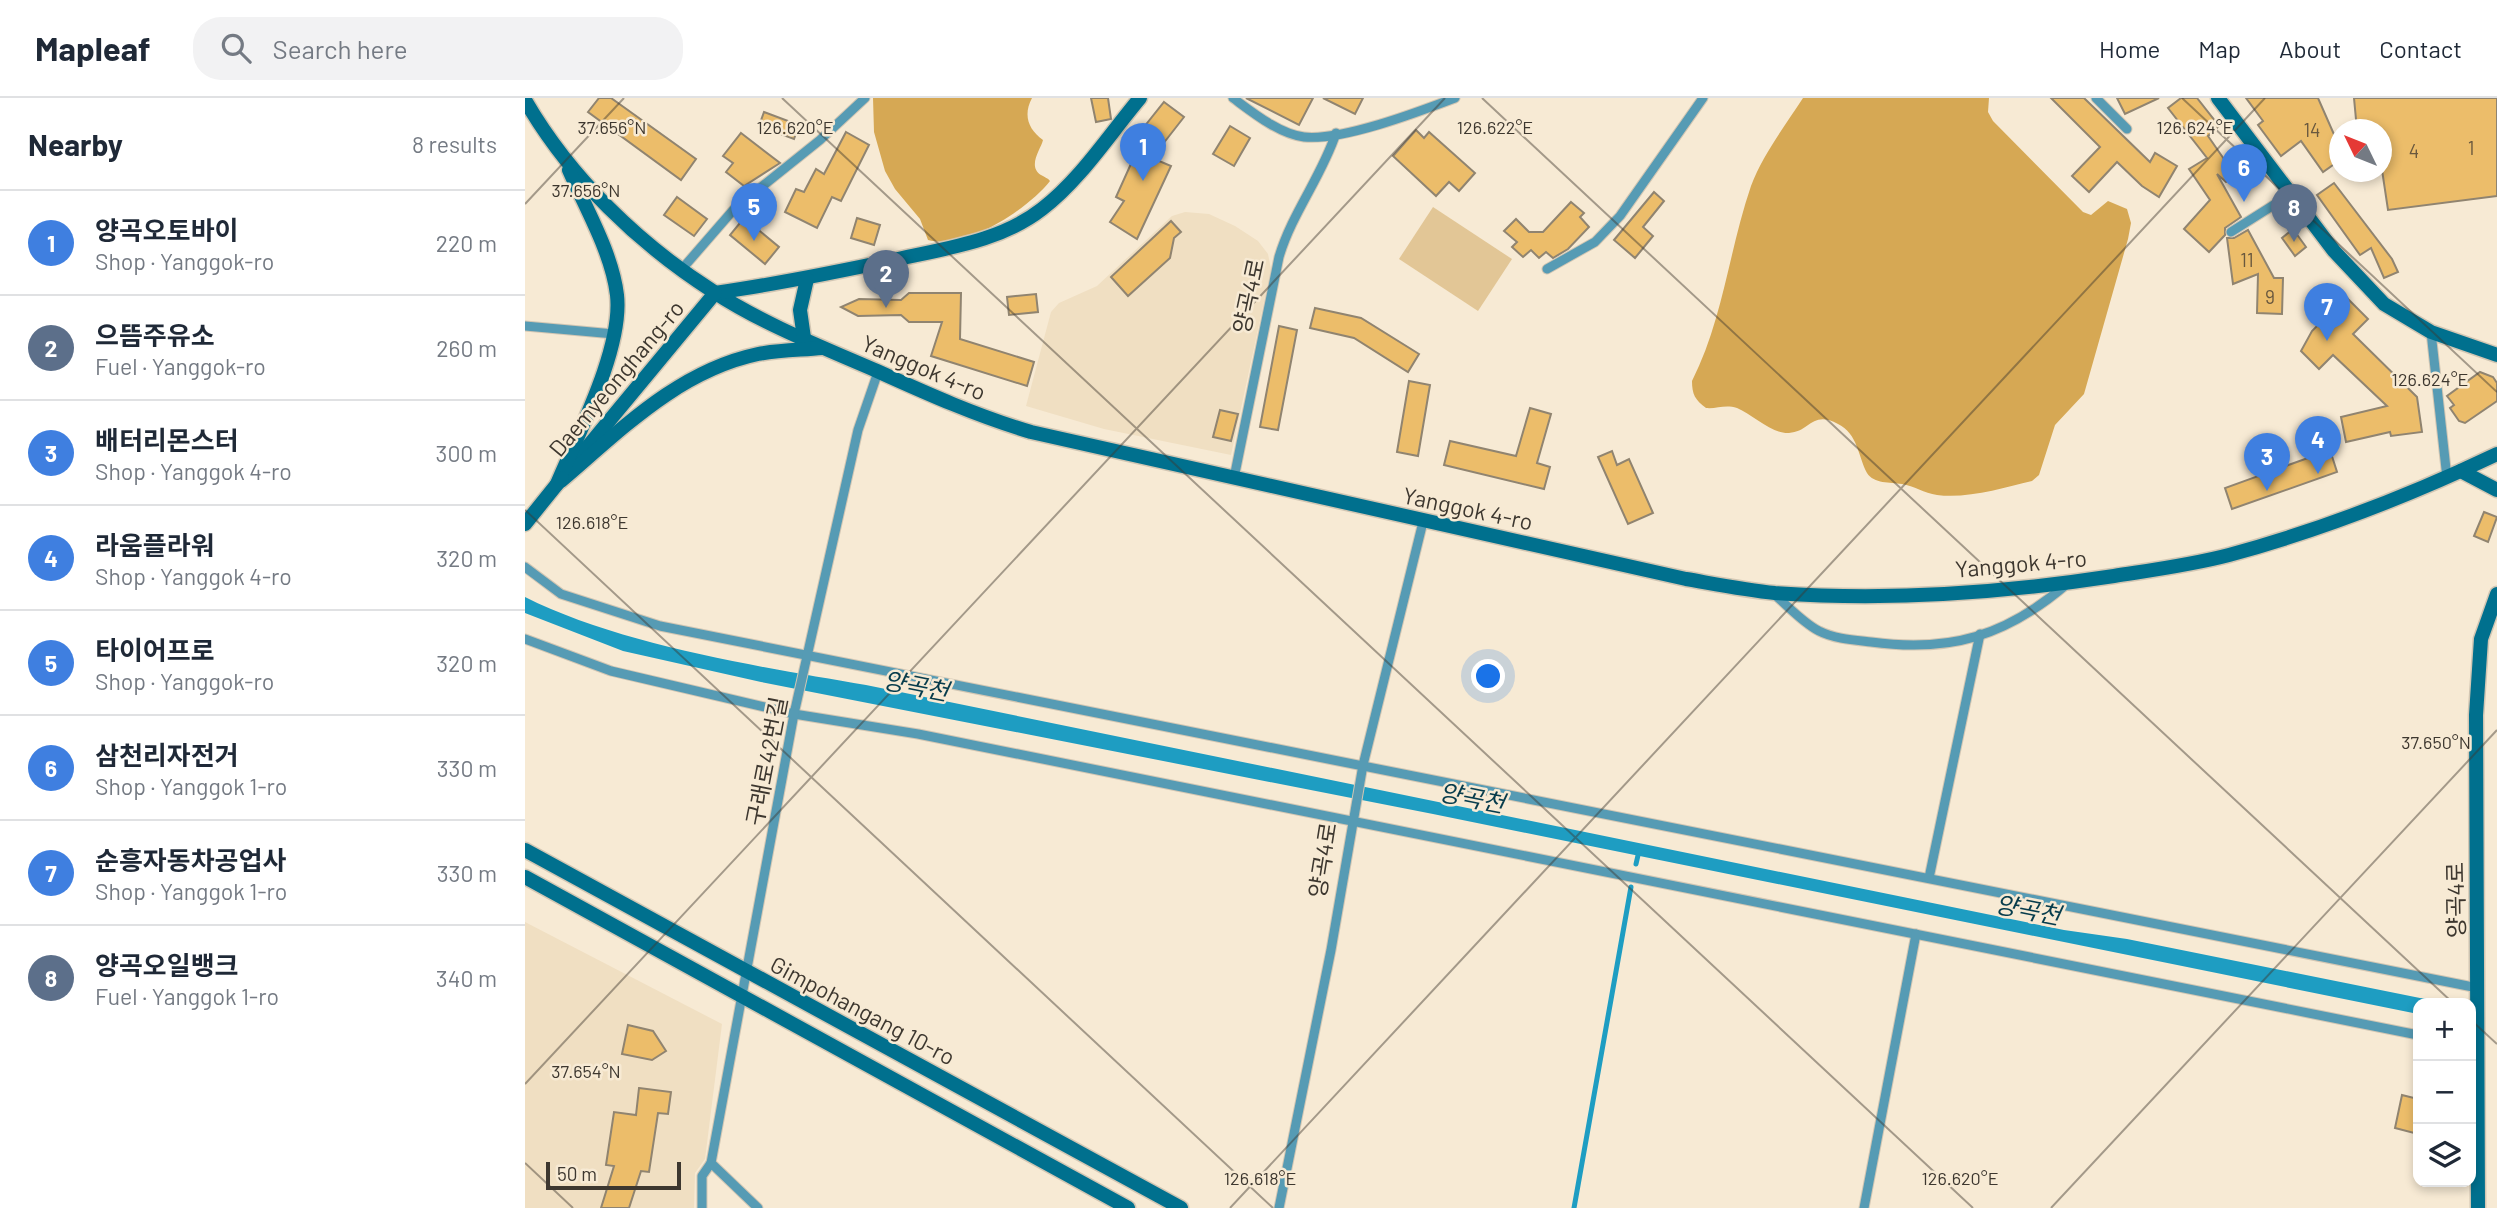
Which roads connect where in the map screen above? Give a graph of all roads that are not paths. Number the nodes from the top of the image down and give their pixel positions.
1 (865, 98) edge
2 (1140, 98) edge
3 (1233, 98) edge
4 (1455, 98) edge
5 (1703, 98) edge
6 (2096, 98) edge
7 (2218, 98) edge
8 (525, 100) edge
9 (2127, 129) dead end
10 (1336, 133) junction
11 (565, 162) junction
12 (2291, 194) junction
13 (2231, 233) dead end
14 (682, 269) junction
15 (1547, 269) dead end
16 (807, 279) junction
17 (715, 293) junction
18 (525, 326) edge
19 (2431, 332) junction
20 (614, 334) junction
21 (804, 338) junction
22 (822, 348) junction
23 (2497, 355) edge
24 (878, 372) junction
25 (2497, 454) edge
26 (2461, 471) junction
27 (1234, 478) junction
28 (2447, 478) junction
29 (557, 484) junction
30 (2497, 490) edge
31 (1423, 522) junction
32 (525, 524) edge
33 (525, 567) edge
34 (2069, 583) junction
35 (1772, 592) junction
36 (2497, 594) edge
37 (1980, 634) junction
38 (525, 639) edge
39 (807, 653) junction
40 (794, 714) junction
41 (1363, 765) junction
42 (1352, 821) junction
43 (525, 850) edge
44 (525, 877) edge
45 (1929, 878) junction
46 (1916, 934) junction
47 (745, 972) junction
48 (2478, 988) junction
49 (741, 996) junction
50 (2476, 1030) edge
51 (2413, 1034) edge
52 (2475, 1061) edge
53 (711, 1163) junction
54 (702, 1208) edge
55 (758, 1208) edge
56 (1128, 1208) edge
57 (1181, 1208) edge
58 (1279, 1208) edge
59 (1864, 1208) edge
60 (2478, 1208) edge

1 - 14 lane
2 - 16 street
3 - 10 lane
4 - 10 lane
5 - 15 lane
6 - 9 lane
7 - 12 street
8 - 11 street, Yanggok 4-ro
10 - 27 lane, 양곡4로
11 - 14 street, Yanggok 4-ro
11 - 20 street
12 - 13 lane
12 - 19 street
14 - 17 street, Yanggok 4-ro
16 - 17 street
16 - 21 street
17 - 21 street, Yanggok 4-ro
17 - 29 street, Daemyeonghang-ro
18 - 20 lane
19 - 23 street
19 - 28 lane
20 - 29 street
21 - 22 street, Yanggok 4-ro
22 - 24 street, Yanggok 4-ro
22 - 29 street
24 - 27 street, Yanggok 4-ro
24 - 39 lane, 구래로42번길
25 - 26 street, Yanggok 4-ro
26 - 28 street, Yanggok 4-ro
26 - 30 street
27 - 31 street, Yanggok 4-ro
28 - 34 street, Yanggok 4-ro
29 - 32 street, Daemyeonghang-ro
31 - 35 street, Yanggok 4-ro
31 - 41 lane, 양곡4로
33 - 39 lane
34 - 35 street, Yanggok 4-ro
34 - 37 lane
35 - 37 lane
36 - 48 street, 양곡4로
37 - 45 lane
38 - 40 lane
39 - 40 lane, 구래로42번길
39 - 41 lane
40 - 42 lane
40 - 47 lane, 구래로42번길
41 - 42 lane, 양곡4로
41 - 45 lane
42 - 46 lane
42 - 58 lane, 양곡4로
43 - 47 street, Gimpohangang 10-ro
44 - 49 street, Gimpohangang 10-ro
45 - 48 lane
46 - 51 lane
46 - 59 lane
47 - 49 lane, 구래로42번길
47 - 57 street, Gimpohangang 10-ro
48 - 50 street, 양곡4로
49 - 53 lane, 구래로42번길
49 - 56 street, Gimpohangang 10-ro
52 - 60 street, 양곡4로
53 - 54 lane, 구래로42번길
53 - 55 lane

